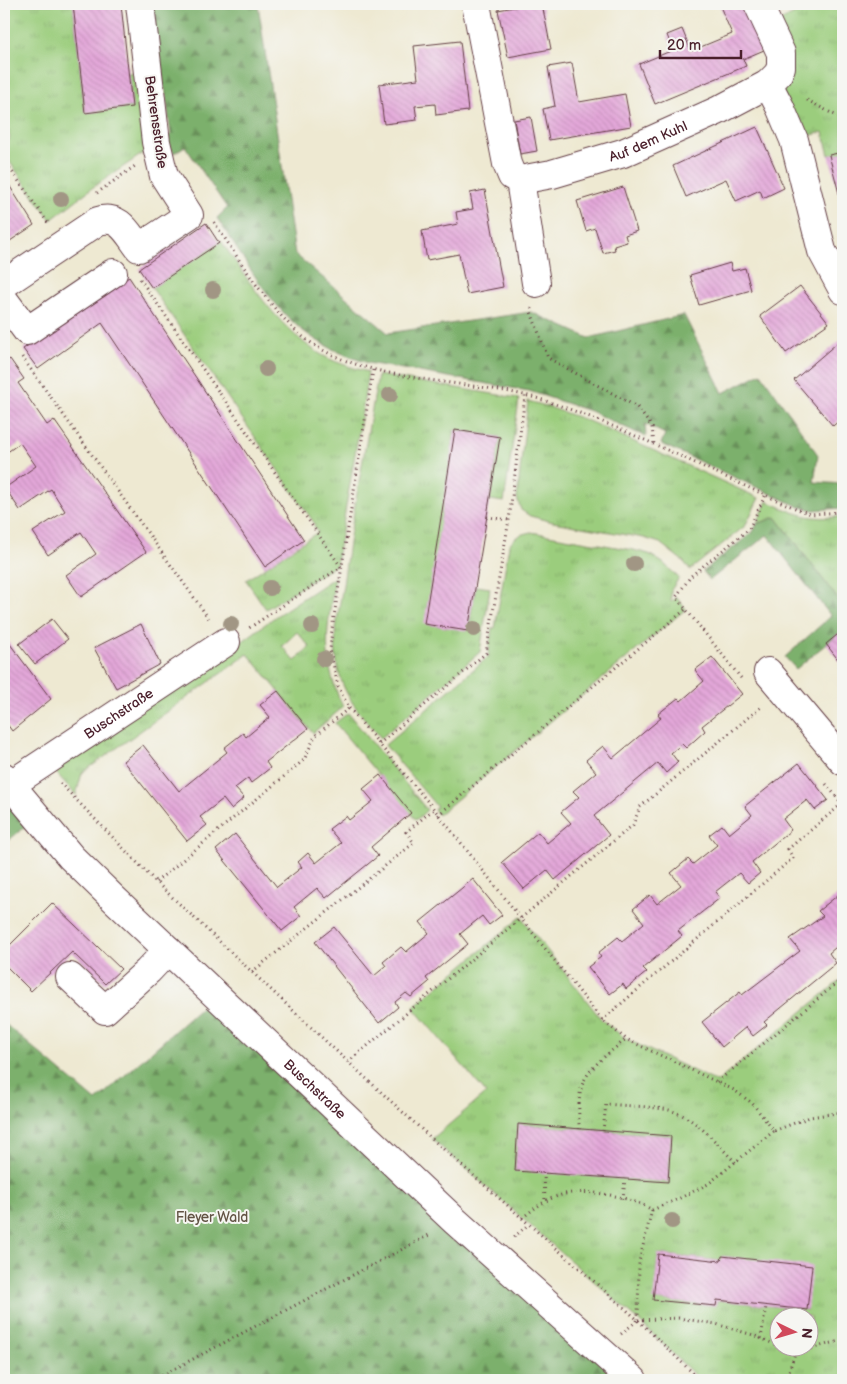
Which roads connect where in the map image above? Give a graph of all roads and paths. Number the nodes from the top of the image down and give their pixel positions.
1 (140, 4) edge
2 (476, 4) edge
3 (758, 4) edge
4 (768, 84) junction
5 (4, 160) edge
6 (520, 180) junction
7 (189, 215) junction
8 (62, 245) junction
9 (124, 272) joint
10 (536, 283) joint
11 (4, 284) edge
12 (843, 290) edge
13 (4, 300) edge
14 (20, 353) dead end
15 (373, 370) junction
16 (525, 396) junction
17 (654, 446) junction
18 (765, 496) junction
19 (843, 512) edge
20 (487, 518) dead end
21 (509, 520) junction
22 (341, 567) junction
23 (676, 597) dead end
24 (686, 609) dead end
25 (226, 642) junction
26 (768, 672) dead end
27 (763, 705) dead end
28 (348, 708) junction
29 (379, 744) junction
30 (843, 760) edge
31 (42, 765) junction
32 (7, 781) edge
33 (843, 803) edge
34 (434, 809) junction
35 (438, 815) junction
36 (156, 882) junction
37 (521, 917) junction
38 (168, 950) junction
39 (252, 972) junction
40 (70, 977) dead end
41 (843, 978) edge
42 (602, 1020) junction
43 (626, 1039) junction
44 (348, 1062) junction
45 (717, 1082) junction
46 (843, 1112) edge
47 (579, 1129) dead end
48 (603, 1131) dead end
49 (774, 1132) junction
50 (736, 1163) junction
51 (544, 1173) dead end
52 (625, 1179) dead end
53 (623, 1199) junction
54 (544, 1201) junction
55 (652, 1210) junction
56 (522, 1218) junction
57 (455, 1221) junction
58 (766, 1306) dead end
59 (638, 1320) junction
60 (761, 1339) junction
61 (842, 1342) edge
62 (770, 1343) edge
63 (820, 1347) edge
64 (794, 1356) edge
65 (153, 1380) edge
66 (633, 1380) edge
67 (700, 1380) edge
68 (786, 1380) edge

1 - 7 street, Behrensstraße
2 - 6 street
3 - 4 street, Auf dem Kuhl
4 - 6 street, Auf dem Kuhl
4 - 12 street
5 - 8 path
6 - 10 street
7 - 8 street
7 - 15 path
8 - 11 street
9 - 13 street
9 - 22 path
10 - 17 path
14 - 25 path
15 - 16 path
15 - 22 path
16 - 17 path
16 - 21 path
17 - 18 path
18 - 19 path
18 - 23 path
20 - 21 path
21 - 29 path
22 - 25 path
22 - 28 path
24 - 35 path
25 - 31 street, Buschstraße
26 - 30 street
27 - 37 path
28 - 29 path
28 - 36 path
29 - 34 path
31 - 32 street, Buschstraße
31 - 36 path
32 - 38 street, Buschstraße
33 - 42 path
34 - 35 path
34 - 39 path
35 - 37 path
36 - 39 path
37 - 42 path
37 - 44 path
38 - 40 street
38 - 57 street, Buschstraße
39 - 44 path
41 - 45 path
42 - 43 path
43 - 45 path
43 - 47 path
44 - 56 path
45 - 49 path
46 - 49 path
48 - 50 path
49 - 50 path
50 - 55 path
51 - 54 path
52 - 53 path
53 - 54 path
53 - 55 path
54 - 56 path
55 - 59 path
56 - 59 path
57 - 65 path
57 - 66 street, Buschstraße
58 - 60 path
59 - 60 path
59 - 67 path
60 - 62 path
61 - 63 path
64 - 68 path

